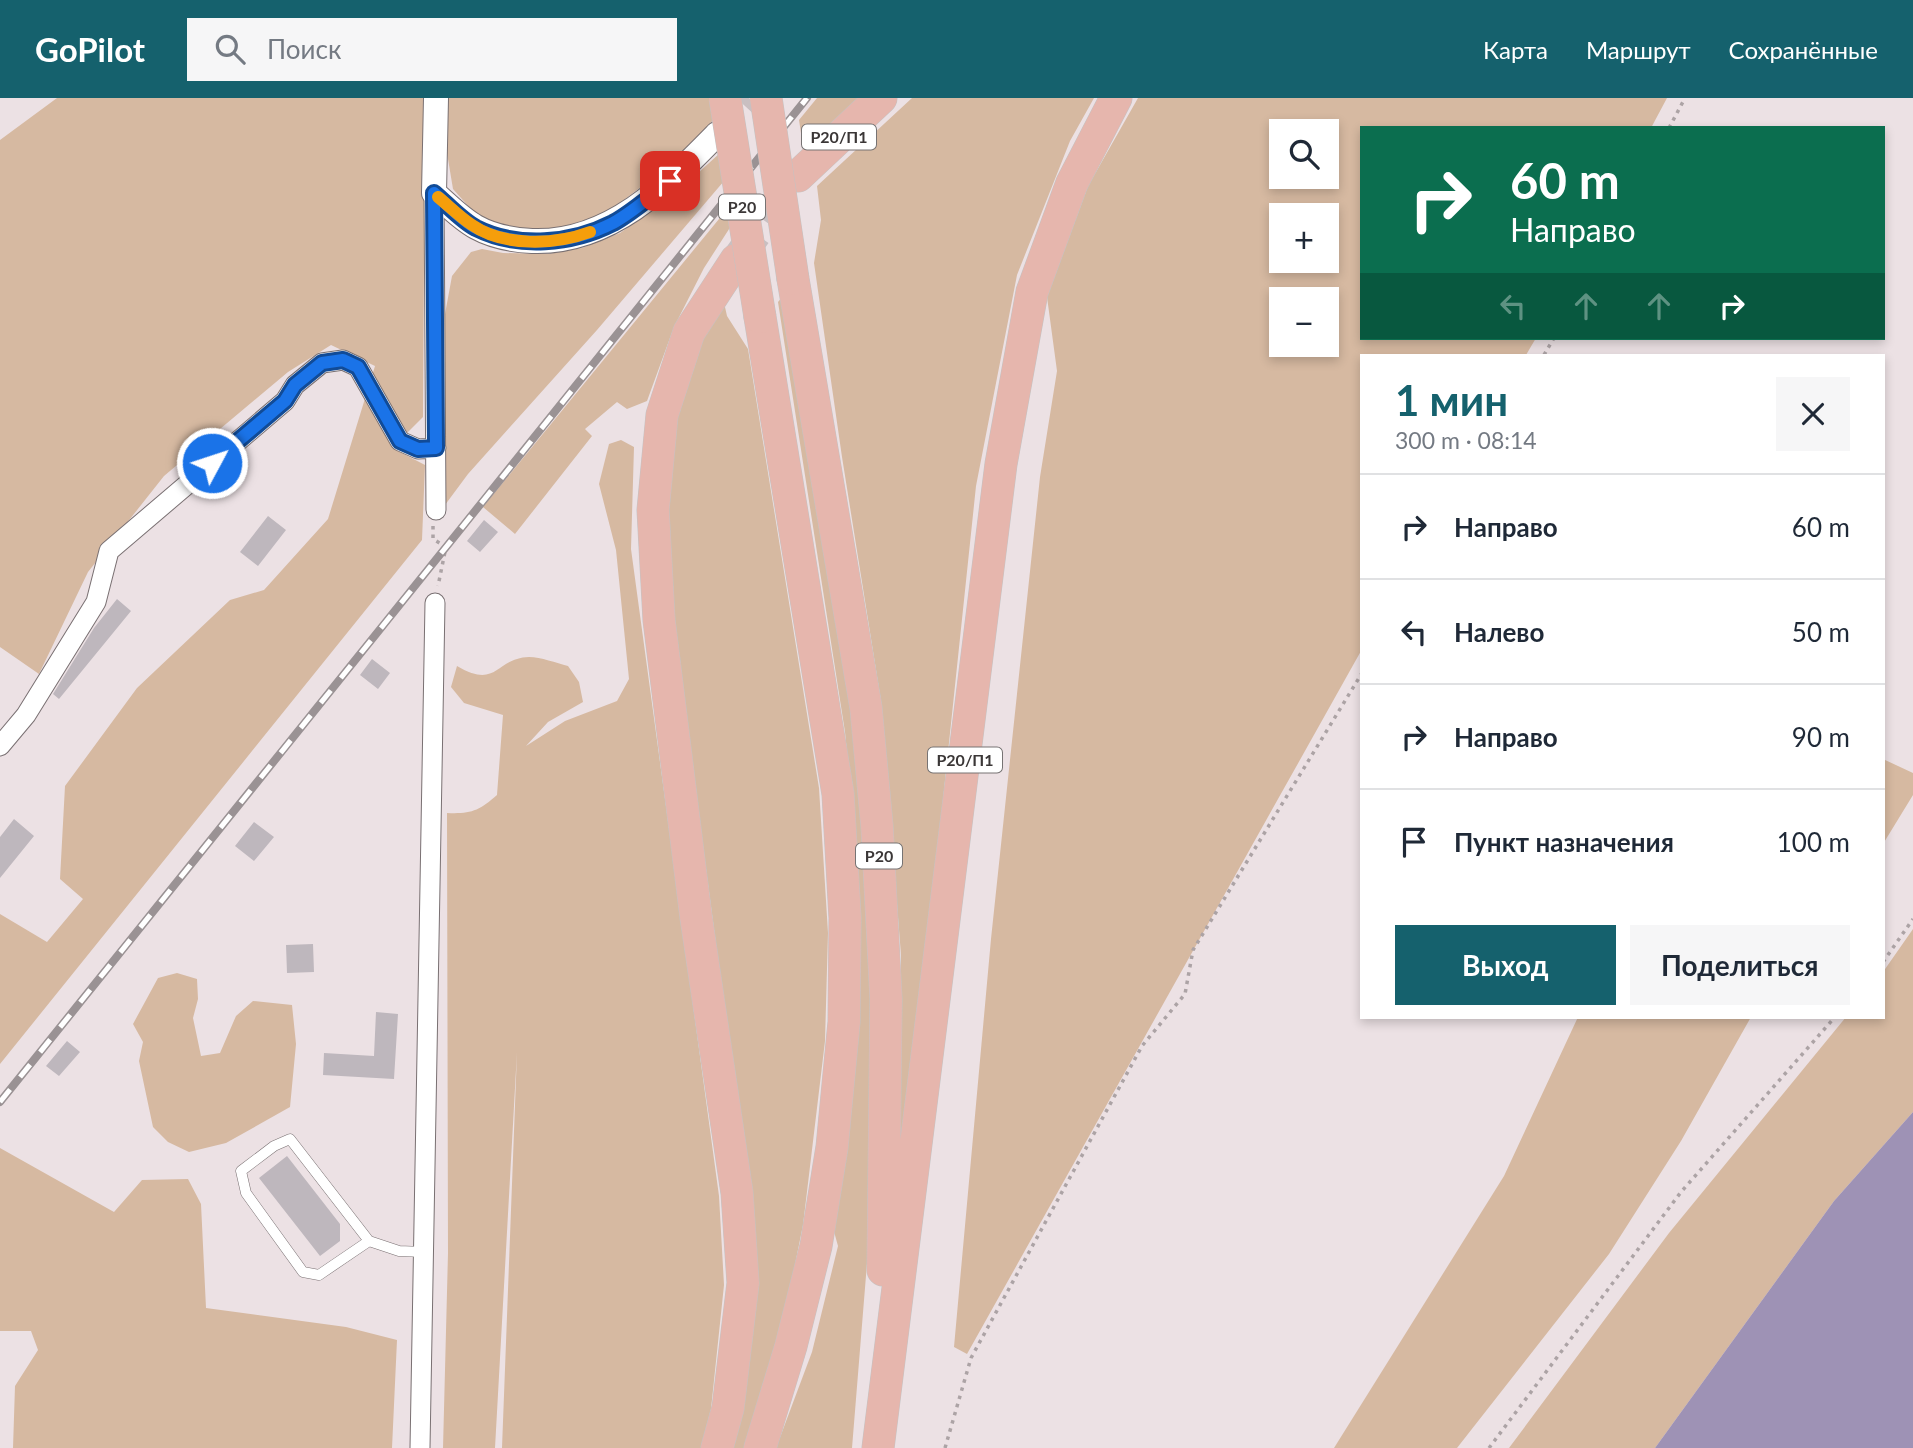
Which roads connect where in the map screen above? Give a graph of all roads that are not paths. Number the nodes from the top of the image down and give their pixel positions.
1 (436, 98) edge
2 (725, 98) edge
3 (766, 98) edge
4 (881, 98) edge
5 (1116, 98) edge
6 (717, 134) tunnel mouth
7 (798, 176) tunnel mouth
8 (434, 193) junction
9 (736, 260) tunnel mouth
10 (436, 448) junction
11 (436, 510) road end
12 (435, 603) road end
13 (0, 747) edge
14 (369, 1241) junction
15 (425, 1252) junction
16 (878, 1444) edge
17 (420, 1448) edge
18 (717, 1448) edge
19 (760, 1448) edge

1 - 8 street
2 - 19 main road, Р20, bridge
3 - 16 main road, Р20, bridge
4 - 7 main road, Р20/П1
5 - 16 main road, Р20/П1
6 - 8 street
8 - 10 street
9 - 18 main road
10 - 11 street
10 - 13 street
12 - 15 street
14 - 14 lane
14 - 15 lane
15 - 17 street

